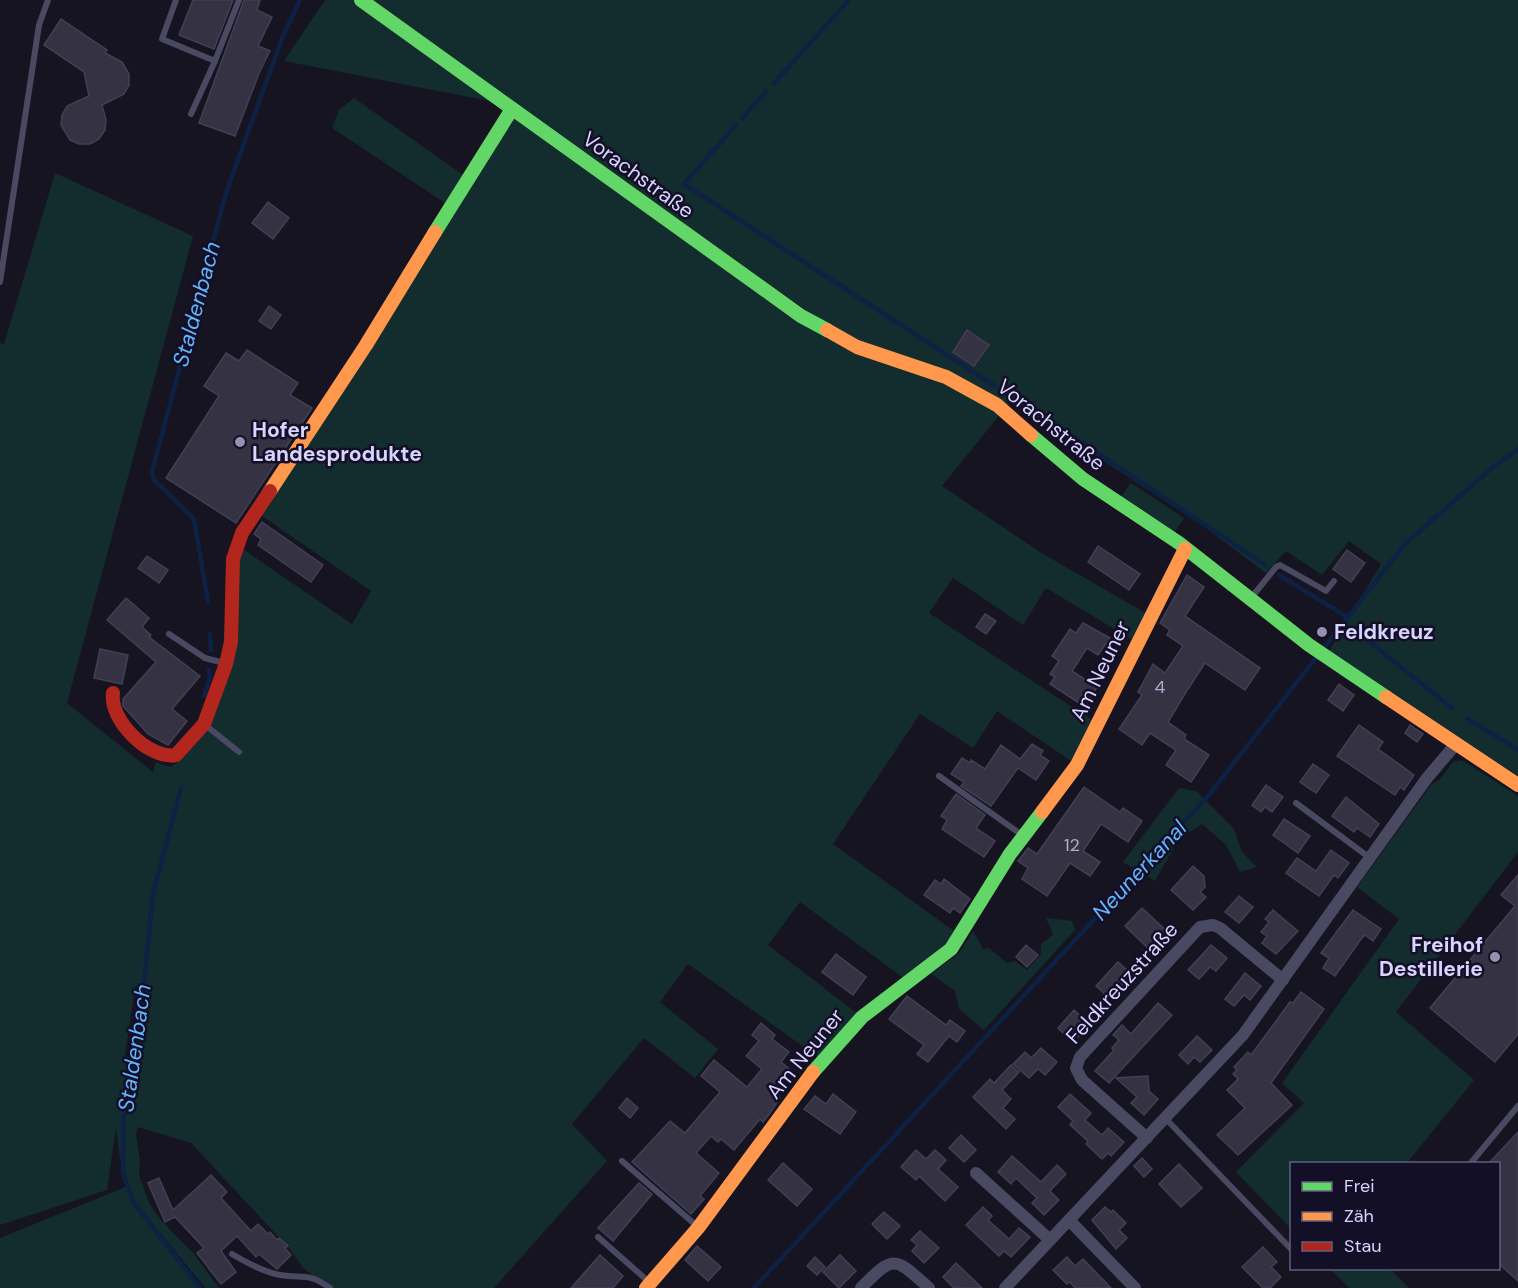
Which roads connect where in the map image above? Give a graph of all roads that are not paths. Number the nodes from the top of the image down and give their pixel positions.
1 (48, 0) edge
2 (176, 0) edge
3 (239, 0) edge
4 (362, 0) edge
5 (215, 61) junction
6 (512, 110) junction
7 (191, 114) dead end
8 (0, 282) edge
9 (1185, 549) junction
10 (1334, 581) dead end
11 (1249, 600) junction
12 (169, 634) dead end
13 (226, 664) junction
14 (113, 693) dead end
15 (204, 724) junction
16 (1456, 744) junction
17 (239, 752) dead end
18 (939, 777) dead end
19 (1518, 785) edge
20 (1296, 803) dead end
21 (1023, 836) junction
22 (1370, 858) junction
23 (1283, 980) junction
24 (1518, 1106) edge
25 (1166, 1119) junction
26 (1147, 1138) junction
27 (622, 1161) dead end
28 (1472, 1162) edge
29 (976, 1173) dead end
30 (1069, 1220) junction
31 (698, 1228) junction
32 (598, 1237) dead end
33 (1050, 1240) junction
34 (1290, 1248) edge
35 (232, 1254) dead end
36 (648, 1286) edge
37 (330, 1288) edge
38 (861, 1288) edge
39 (929, 1288) edge
40 (1005, 1288) edge
41 (1135, 1288) edge

1 - 8 lane
2 - 5 lane
3 - 5 lane
4 - 6 street, Vorachstraße
5 - 7 lane
6 - 9 street, Vorachstraße
6 - 13 street
9 - 11 street, Vorachstraße
9 - 21 street, Am Neuner
10 - 11 lane
11 - 16 street, Vorachstraße
12 - 13 lane
13 - 15 street
14 - 15 street
15 - 17 lane
16 - 19 street, Vorachstraße
16 - 22 street
18 - 21 lane
20 - 22 lane
21 - 31 street, Am Neuner
22 - 23 street
23 - 25 street
23 - 26 street, Feldkreuzstraße
24 - 28 lane
25 - 26 street
25 - 34 lane
26 - 30 street
27 - 31 lane
29 - 33 street
30 - 33 street
30 - 41 street
31 - 36 street, Am Neuner
32 - 36 lane, Am Neuner
33 - 40 street
35 - 37 lane
38 - 39 street

